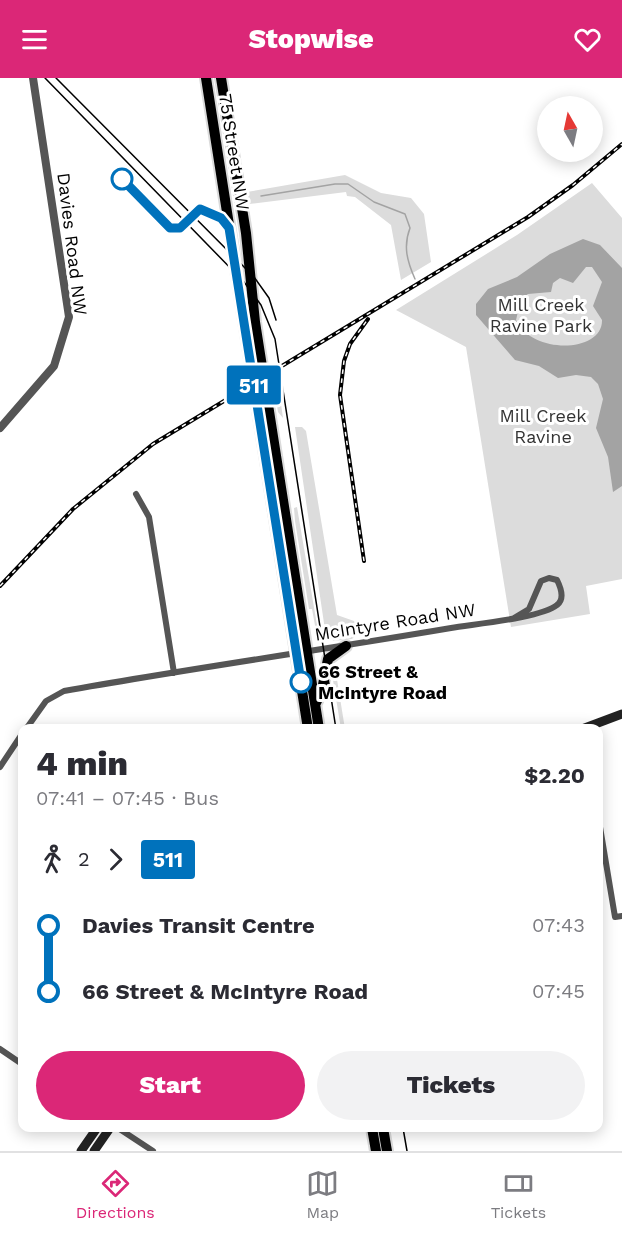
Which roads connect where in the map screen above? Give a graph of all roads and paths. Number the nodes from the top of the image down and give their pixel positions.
1 (33, 78) edge
2 (206, 78) edge
3 (214, 78) edge
4 (221, 78) edge
5 (234, 157) junction
6 (3, 418) edge
7 (0, 428) edge
8 (136, 494) dead end
9 (514, 618) junction
10 (346, 646) junction
11 (301, 653) junction
12 (174, 673) junction
13 (315, 704) junction
14 (622, 714) edge
15 (30, 724) edge
16 (308, 724) edge
17 (319, 724) edge
18 (597, 724) edge
19 (18, 740) edge
20 (0, 767) edge
21 (603, 841) edge
22 (618, 917) edge
23 (0, 1049) edge
24 (18, 1061) edge
25 (94, 1132) edge
26 (107, 1132) edge
27 (124, 1132) edge
28 (373, 1132) edge
29 (384, 1132) edge
30 (81, 1151) edge
31 (94, 1151) edge
32 (153, 1151) edge
33 (376, 1151) edge
34 (387, 1151) edge

1 - 6 street, Davies Road NW
2 - 11 main road, 75 Street NW
3 - 5 main road
4 - 5 main road, 75 Street NW
5 - 11 main road, 75 Street NW
6 - 7 street, Davies Road NW
8 - 12 street
9 - 9 street, McIntyre Road NW
9 - 10 street, McIntyre Road NW
10 - 11 street, McIntyre Road NW
10 - 13 main road
11 - 12 street, McIntyre Road NW
11 - 13 main road, 75 Street NW
11 - 16 main road, 75 Street NW
12 - 15 street, McIntyre Road NW
13 - 17 main road, 75 Street NW
14 - 18 main road
19 - 20 street
21 - 22 street
23 - 24 street
25 - 30 main road
26 - 31 main road
27 - 32 street
28 - 33 main road
29 - 34 main road

